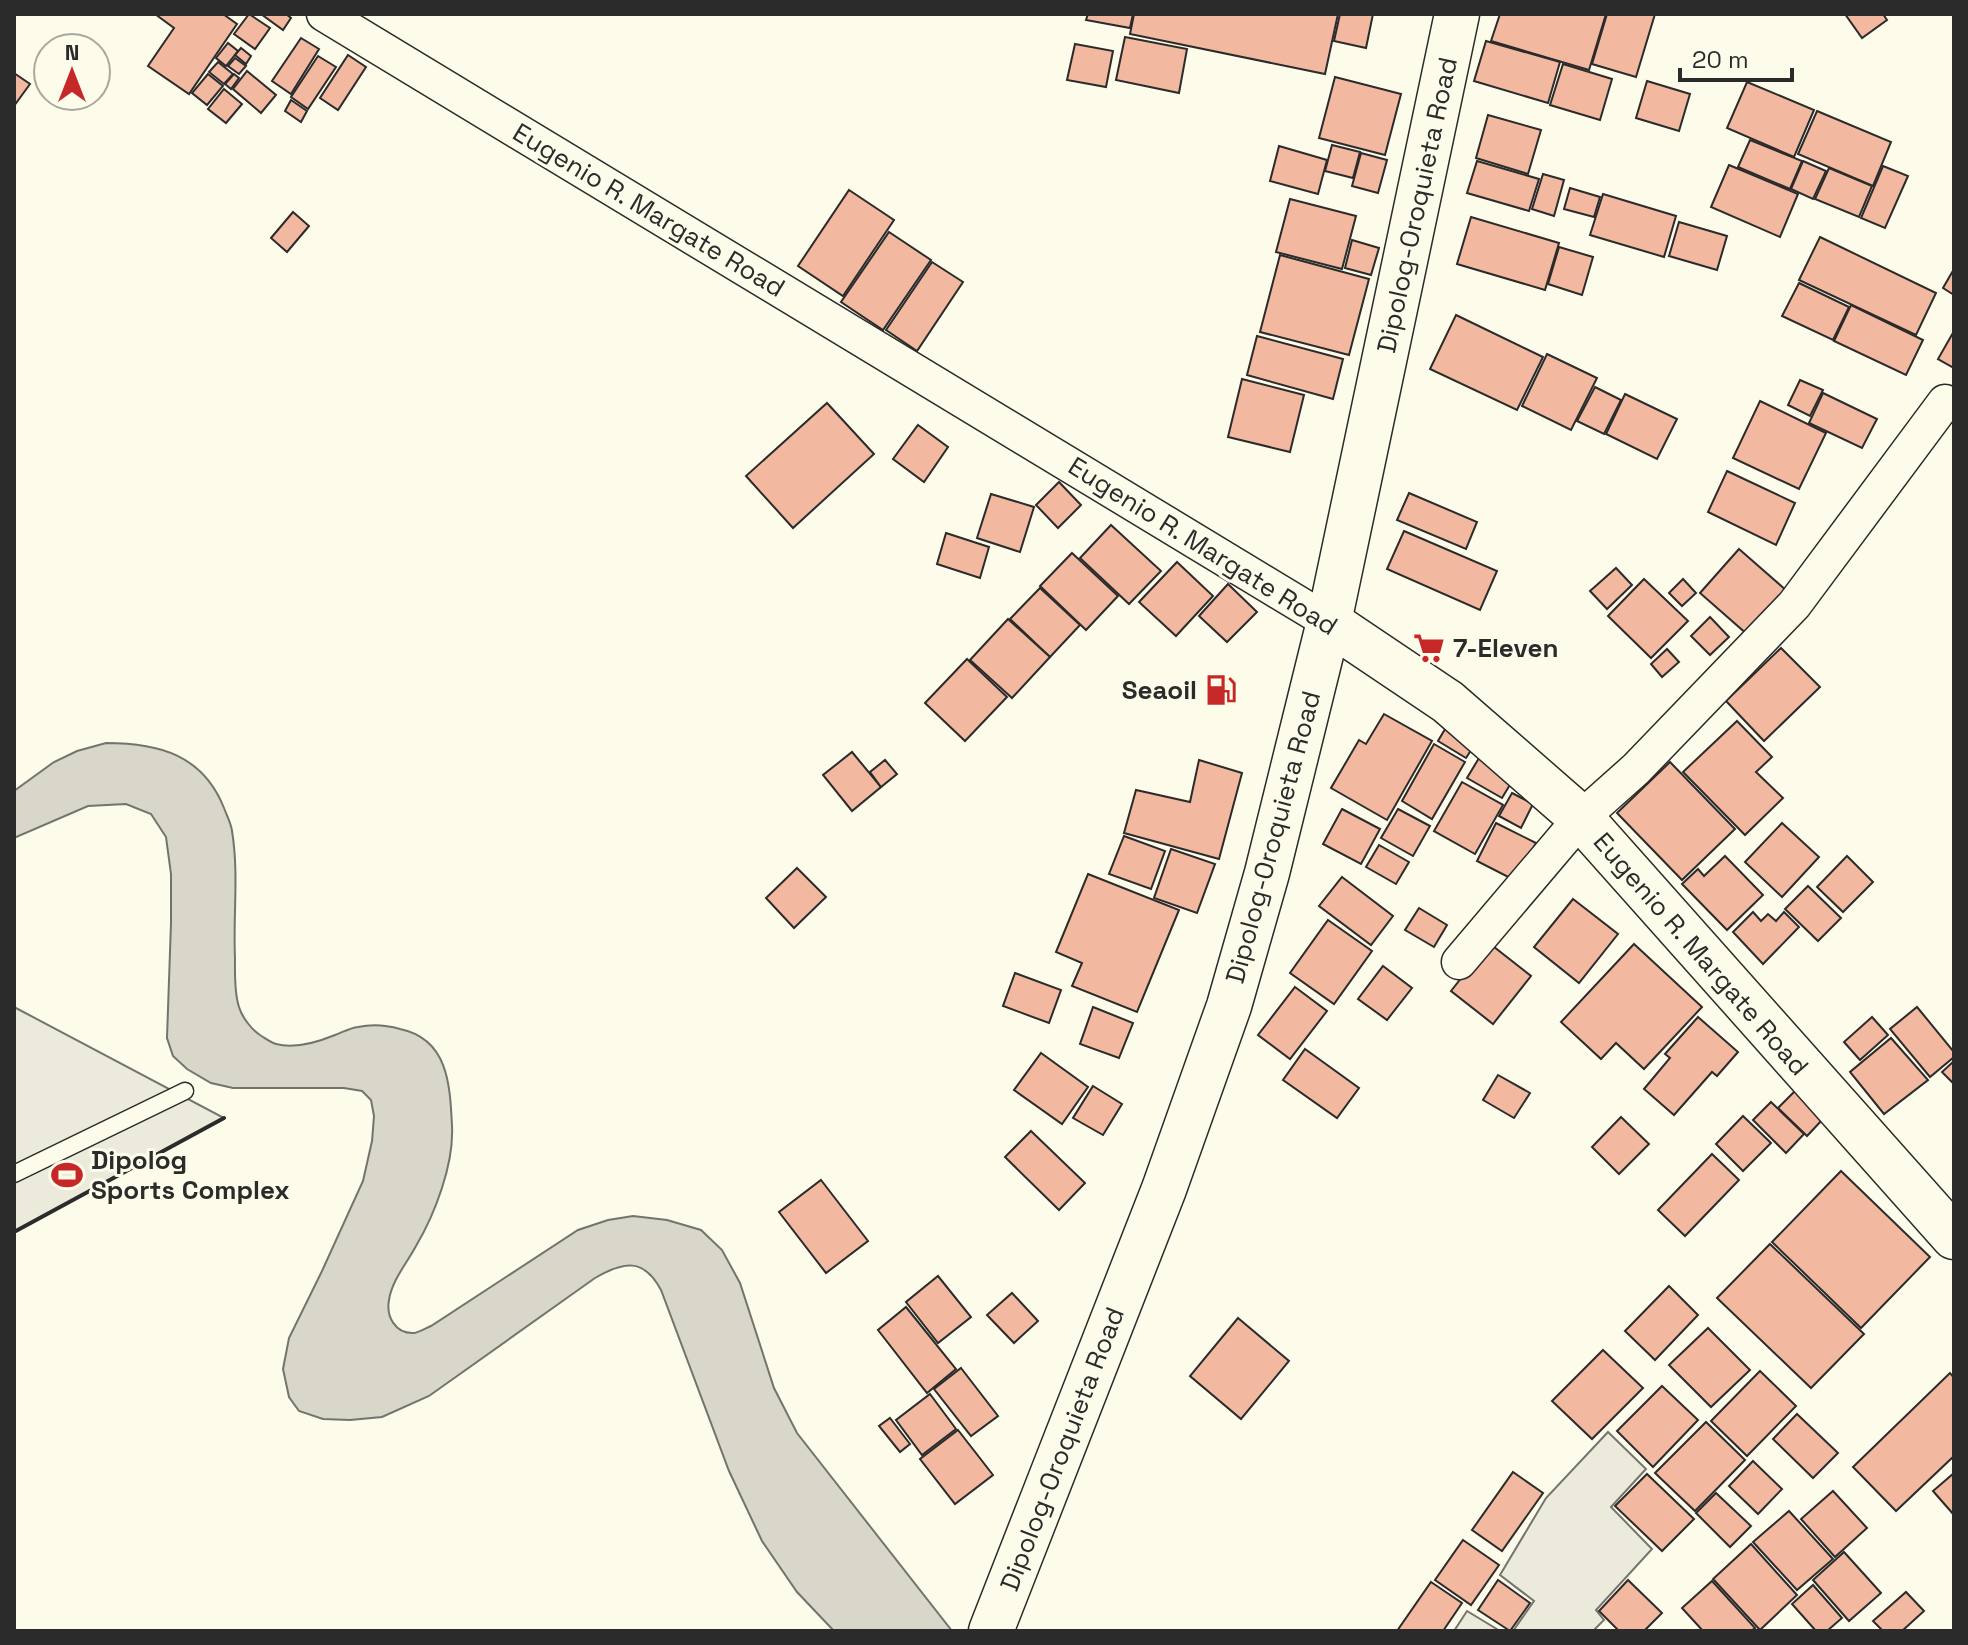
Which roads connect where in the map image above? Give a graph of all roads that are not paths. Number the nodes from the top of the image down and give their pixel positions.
1 (324, 14) edge
2 (1457, 14) edge
3 (1945, 402) dead end
4 (1329, 622) junction
5 (1581, 818) junction
6 (1459, 962) dead end
7 (185, 1091) dead end
8 (14, 1174) edge
9 (1954, 1237) edge
10 (992, 1631) edge

1 - 4 street, Eugenio R. Margate Road
2 - 4 main road, Dipolog-Oroquieta Road
3 - 5 street
4 - 5 main road, Eugenio R. Margate Road
4 - 10 main road, Dipolog-Oroquieta Road
5 - 6 street
5 - 9 main road, Eugenio R. Margate Road
7 - 8 lane

